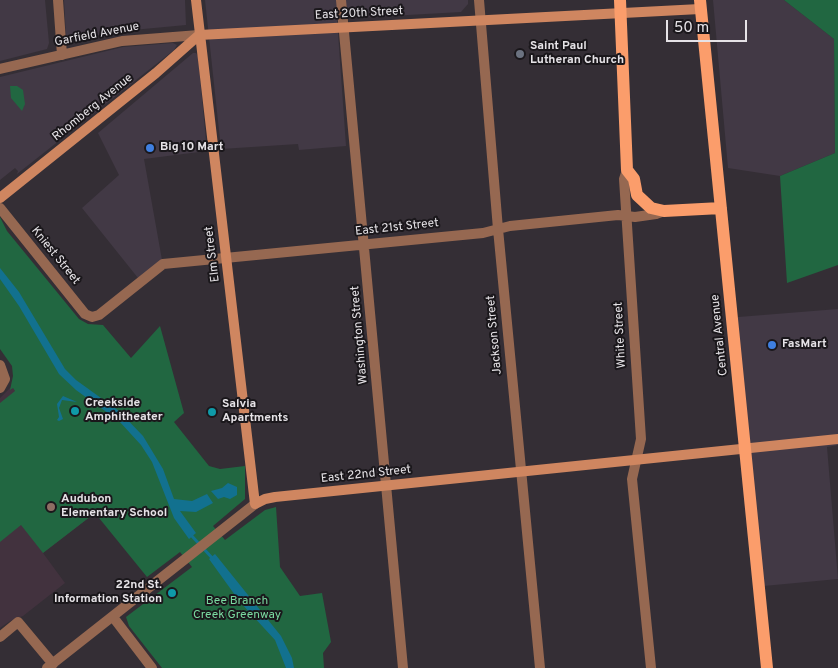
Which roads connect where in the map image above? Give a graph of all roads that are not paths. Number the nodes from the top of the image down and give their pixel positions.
1 (58, 0) edge
2 (196, 0) edge
3 (341, 0) edge
4 (479, 0) edge
5 (620, 0) edge
6 (700, 5) edge
7 (621, 14) junction
8 (480, 20) junction
9 (344, 27) junction
10 (199, 35) junction
11 (62, 55) junction
12 (0, 69) edge
13 (627, 170) junction
14 (0, 198) edge
15 (0, 208) edge
16 (721, 208) junction
17 (664, 211) junction
18 (627, 217) junction
19 (498, 229) junction
20 (364, 245) junction
21 (227, 259) junction
22 (92, 317) joint
23 (0, 365) edge
24 (0, 388) edge
25 (838, 439) edge
26 (745, 448) junction
27 (636, 461) junction
28 (520, 472) junction
29 (386, 486) junction
30 (255, 504) junction
31 (112, 617) junction
32 (0, 637) edge
33 (50, 666) edge
34 (152, 668) edge
35 (404, 668) edge
36 (540, 668) edge
37 (651, 668) edge
38 (767, 668) edge

1 - 11 street
2 - 10 street, Elm Street
3 - 9 street, Washington Street
4 - 8 street, Jackson Street
5 - 7 main road, White Street
6 - 7 street, East 20th Street
6 - 16 main road, Central Avenue
7 - 8 street, East 20th Street
7 - 13 main road, White Street
8 - 9 street, East 20th Street
8 - 19 street, Jackson Street
9 - 10 street, East 20th Street
9 - 20 street, Washington Street
10 - 11 street, Garfield Avenue
10 - 14 street, Rhomberg Avenue
10 - 21 street, Elm Street
11 - 12 street, Garfield Avenue
13 - 17 main road
13 - 18 street, White Street
15 - 22 street, Kniest Street
16 - 17 main road, East 21st Street
16 - 26 main road, Central Avenue
17 - 18 street, East 21st Street
18 - 19 street, East 21st Street
18 - 27 street, White Street
19 - 20 street, East 21st Street
19 - 28 street, Jackson Street
20 - 21 street, East 21st Street
20 - 29 street, Washington Street
21 - 22 street, East 21st Street
21 - 30 street, Elm Street
23 - 24 street
25 - 26 street, East 22nd Street
26 - 27 street, East 22nd Street
26 - 38 main road, Central Avenue
27 - 28 street, East 22nd Street
27 - 37 street, White Street
28 - 29 street, East 22nd Street
28 - 36 street, Jackson Street
29 - 30 street, East 22nd Street
29 - 35 street, Washington Street
30 - 31 street, East 22nd Street
31 - 33 street, East 22nd Street
31 - 34 street
32 - 33 street

